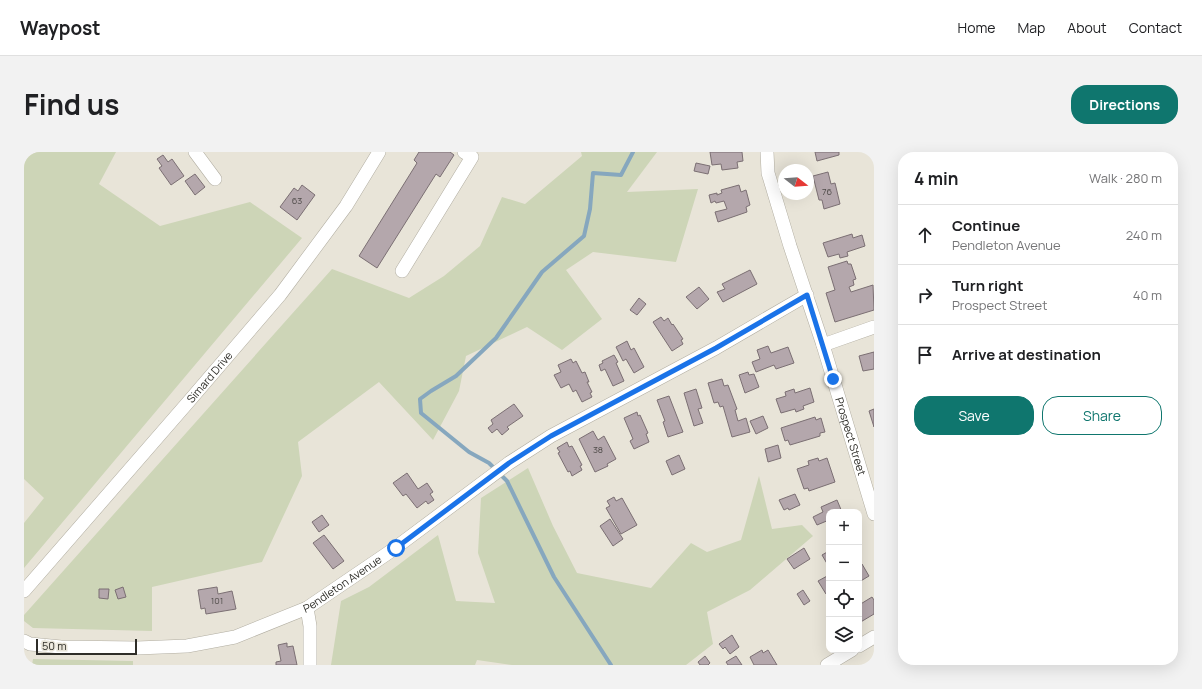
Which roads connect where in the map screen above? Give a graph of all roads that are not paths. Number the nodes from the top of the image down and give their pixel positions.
1 (195, 152) edge
2 (379, 152) edge
3 (767, 152) edge
4 (470, 154) edge
5 (215, 179) dead end
6 (402, 271) dead end
7 (807, 295) junction
8 (874, 328) edge
9 (823, 345) junction
10 (869, 483) edge
11 (874, 514) edge
12 (24, 591) edge
13 (307, 608) junction
14 (874, 637) edge
15 (24, 641) edge
16 (862, 644) edge
17 (847, 653) edge
18 (310, 665) edge
19 (827, 665) edge

1 - 5 street
2 - 12 street, Simard Drive
3 - 7 street, Prospect Street
4 - 6 street
7 - 9 street, Prospect Street
7 - 13 street, Pendleton Avenue
8 - 9 street
9 - 10 street, Prospect Street
10 - 11 street, Prospect Street
13 - 15 street, Pendleton Avenue
13 - 18 street
14 - 16 street
17 - 19 street

